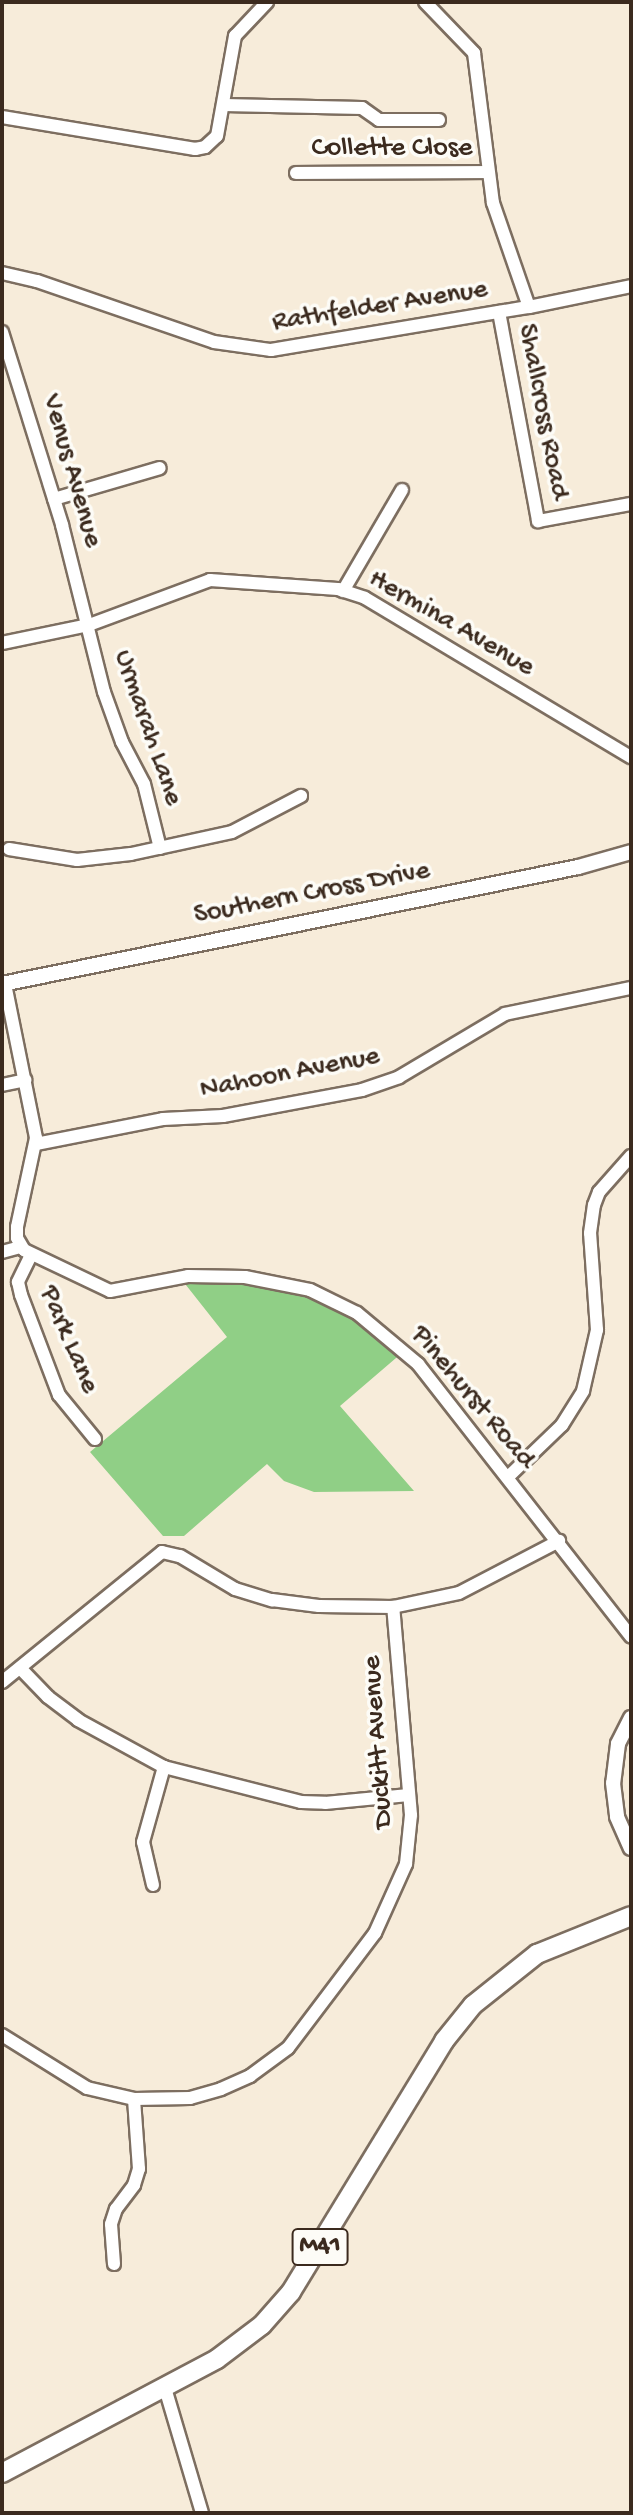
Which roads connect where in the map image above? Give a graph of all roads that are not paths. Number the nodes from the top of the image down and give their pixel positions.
1 (267, 2) edge
2 (425, 2) edge
3 (224, 105) junction
4 (2, 117) edge
5 (439, 120) dead end
6 (488, 172) junction
7 (296, 173) dead end
8 (2, 273) edge
9 (631, 286) edge
10 (529, 307) junction
11 (499, 312) junction
12 (2, 332) edge
13 (160, 468) dead end
14 (402, 490) dead end
15 (54, 499) junction
16 (631, 504) edge
17 (343, 591) junction
18 (89, 625) junction
19 (2, 643) edge
20 (631, 757) edge
21 (301, 796) dead end
22 (160, 848) junction
23 (9, 849) dead end
24 (631, 852) edge
25 (3, 984) edge
26 (631, 988) edge
27 (25, 1080) junction
28 (2, 1085) edge
29 (36, 1144) junction
30 (631, 1156) edge
31 (26, 1251) junction
32 (2, 1252) edge
33 (95, 1439) dead end
34 (508, 1477) junction
35 (559, 1541) junction
36 (393, 1607) junction
37 (631, 1637) edge
38 (20, 1668) junction
39 (2, 1682) edge
40 (631, 1718) edge
41 (164, 1767) junction
42 (409, 1795) junction
43 (631, 1848) edge
44 (153, 1885) dead end
45 (631, 1916) edge
46 (2, 2035) edge
47 (134, 2099) junction
48 (114, 2264) dead end
49 (165, 2388) junction
50 (2, 2473) edge
51 (202, 2513) edge

1 - 3 street
2 - 6 street
3 - 4 street
3 - 5 street
6 - 7 street, Collette Close
6 - 10 street
8 - 11 street, Rathfelder Avenue
9 - 10 street, Rathfelder Avenue
10 - 11 street, Rathfelder Avenue
11 - 16 street, Shallcross Road
12 - 15 street, Venus Avenue
13 - 15 street
14 - 17 street
15 - 18 street, Venus Avenue
17 - 18 street, Hermina Avenue
17 - 20 street, Hermina Avenue
18 - 19 street, Hermina Avenue
18 - 22 street, Urmarah Lane
21 - 22 street
22 - 23 street
24 - 25 street, Southern Cross Drive
25 - 27 street
26 - 29 street, Nahoon Avenue
27 - 28 street
27 - 29 street
29 - 31 street
30 - 34 street
31 - 32 street
31 - 33 street, Park Lane
31 - 34 street, Pinehurst Road
34 - 35 street, Pinehurst Road
35 - 36 street
35 - 37 street, Pinehurst Road
36 - 38 street
36 - 42 street, Duckitt Avenue
38 - 39 street
38 - 41 street
40 - 43 street
41 - 42 street
41 - 44 street
42 - 47 street, Duckitt Avenue
45 - 49 main road, M41
46 - 47 street, Duckitt Avenue
47 - 48 street
49 - 50 main road, M41
49 - 51 street

